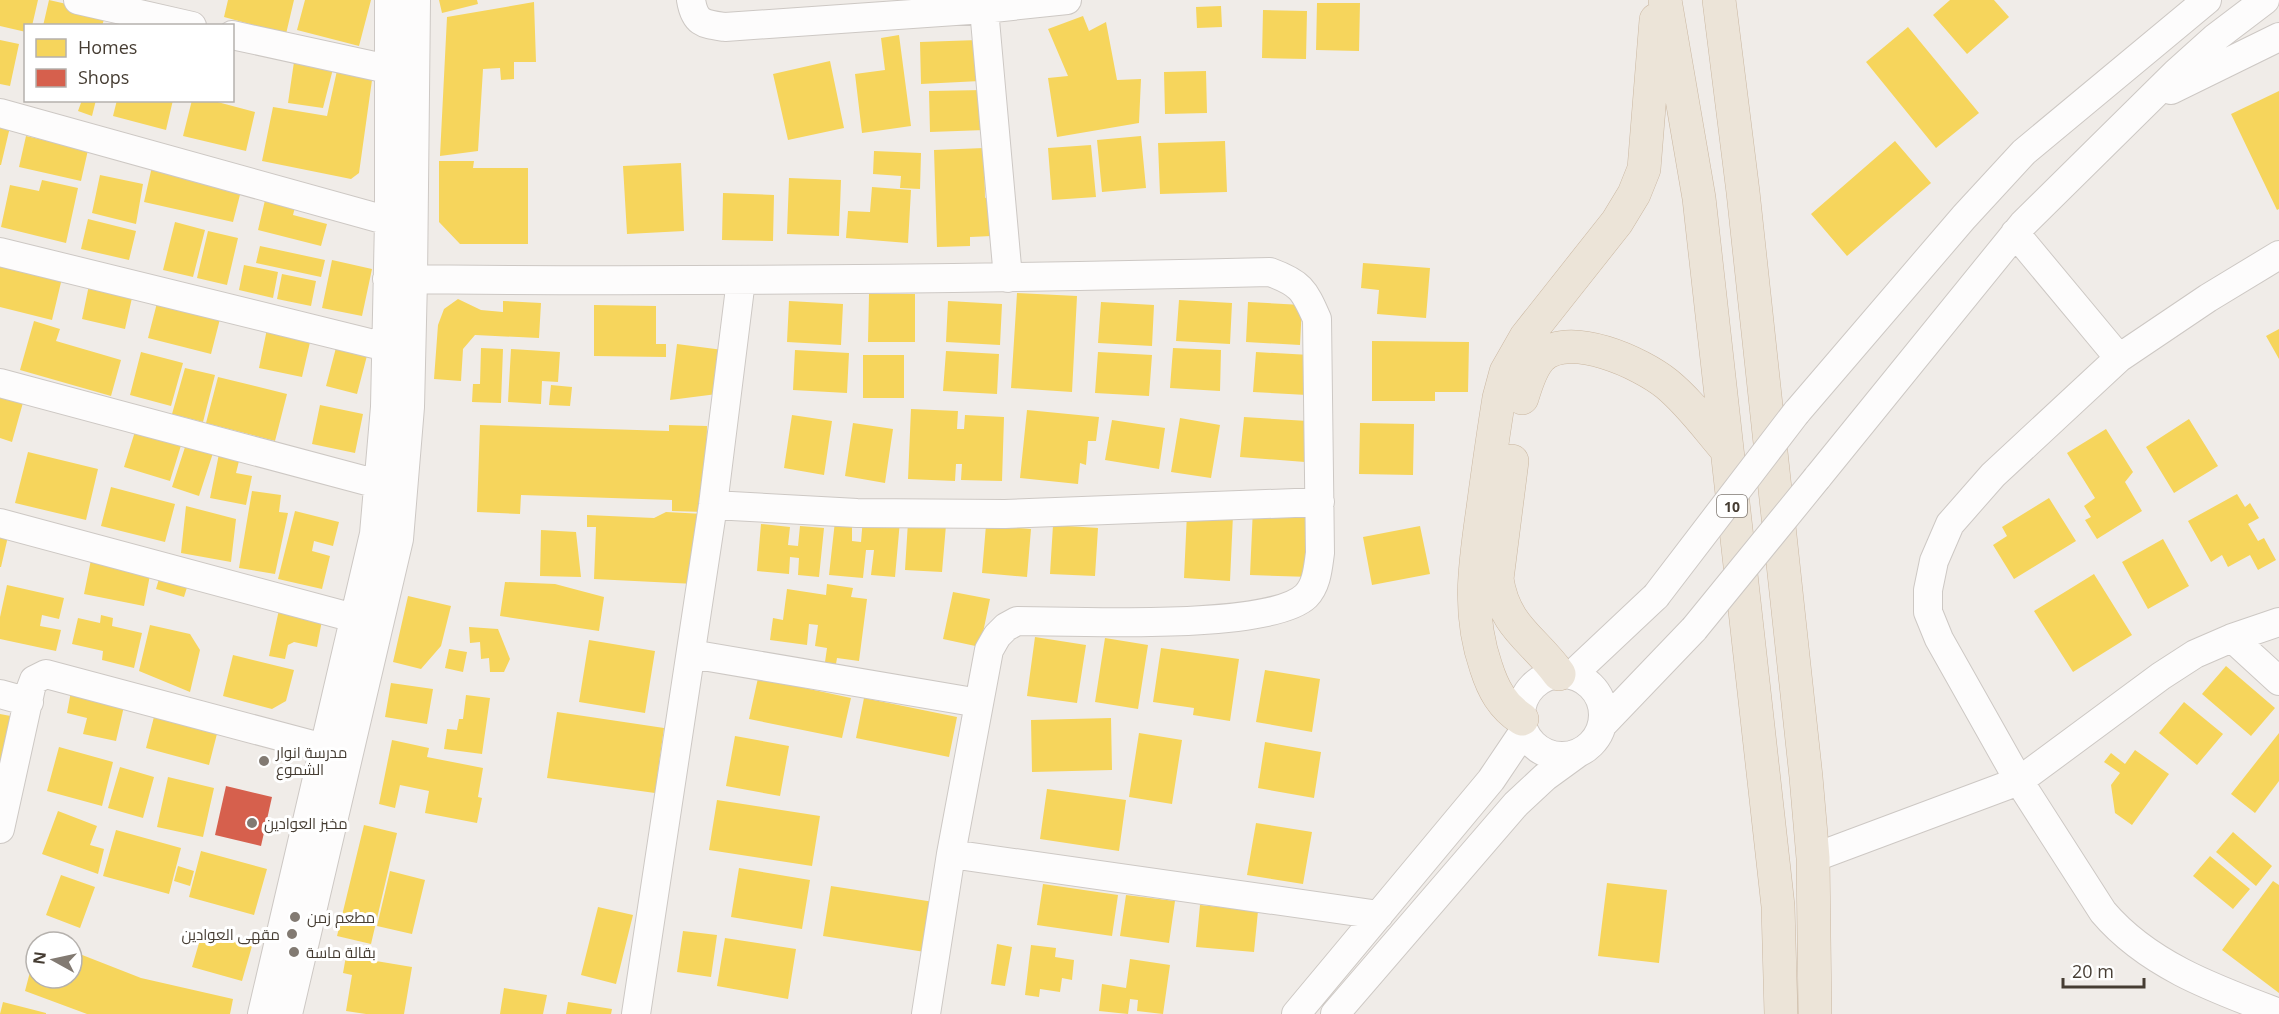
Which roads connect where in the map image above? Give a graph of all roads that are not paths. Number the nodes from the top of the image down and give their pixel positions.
1 (78, 0) edge
2 (389, 0) edge
3 (416, 0) edge
4 (691, 0) edge
5 (1067, 0) edge
6 (1657, 0) edge
7 (1665, 0) edge
8 (1719, 0) edge
9 (2207, 0) edge
10 (2265, 0) edge
11 (984, 9) junction
12 (183, 24) edge
13 (234, 35) edge
14 (2279, 37) edge
15 (388, 69) junction
16 (2145, 103) junction
17 (0, 113) edge
18 (389, 221) junction
19 (2015, 232) junction
20 (0, 252) edge
21 (2279, 255) edge
22 (1008, 278) junction
23 (400, 279) junction
24 (741, 280) junction
25 (386, 347) junction
26 (2119, 358) junction
27 (0, 383) edge
28 (1726, 449) junction
29 (378, 484) junction
30 (1320, 502) junction
31 (713, 505) junction
32 (0, 523) edge
33 (354, 618) junction
34 (2279, 622) edge
35 (2232, 638) junction
36 (691, 654) junction
37 (1565, 675) junction
38 (2279, 681) edge
39 (0, 694) edge
40 (29, 702) junction
41 (979, 703) junction
42 (1523, 725) junction
43 (1602, 725) junction
44 (324, 748) junction
45 (1578, 753) junction
46 (2019, 781) junction
47 (0, 829) edge
48 (951, 854) junction
49 (1813, 858) junction
50 (1378, 915) junction
51 (641, 1013) edge
52 (2279, 1013) edge
53 (262, 1014) edge
54 (288, 1014) edge
55 (926, 1014) edge
56 (1296, 1014) edge
57 (1335, 1014) edge
58 (1781, 1014) edge
59 (1815, 1014) edge

1 - 12 street
2 - 15 street
3 - 23 street
4 - 11 street
5 - 11 street
6 - 42 highway
7 - 28 highway, 10
8 - 49 highway
9 - 37 street, bridge
10 - 16 street
11 - 22 street
13 - 15 street
14 - 16 street
15 - 18 street
16 - 19 street
17 - 18 street
18 - 23 street
19 - 26 street
19 - 43 street, bridge
20 - 25 street
21 - 26 street
22 - 24 street
22 - 30 street
23 - 24 street
23 - 25 street
23 - 54 street
24 - 31 street
25 - 29 street
26 - 46 street
27 - 29 street
28 - 37 highway
28 - 58 highway, 10
29 - 33 street
30 - 31 street
30 - 41 street
31 - 36 street
32 - 33 street
33 - 44 street
34 - 35 street
35 - 38 street
35 - 46 street
36 - 41 street
36 - 51 street
37 - 42 street
37 - 43 street
39 - 40 street
40 - 44 street
40 - 47 street
41 - 48 street
42 - 45 street
42 - 50 street
43 - 45 street
44 - 53 street
45 - 57 street
46 - 49 street
46 - 52 street
48 - 50 street
48 - 55 street
49 - 59 highway
50 - 56 street

